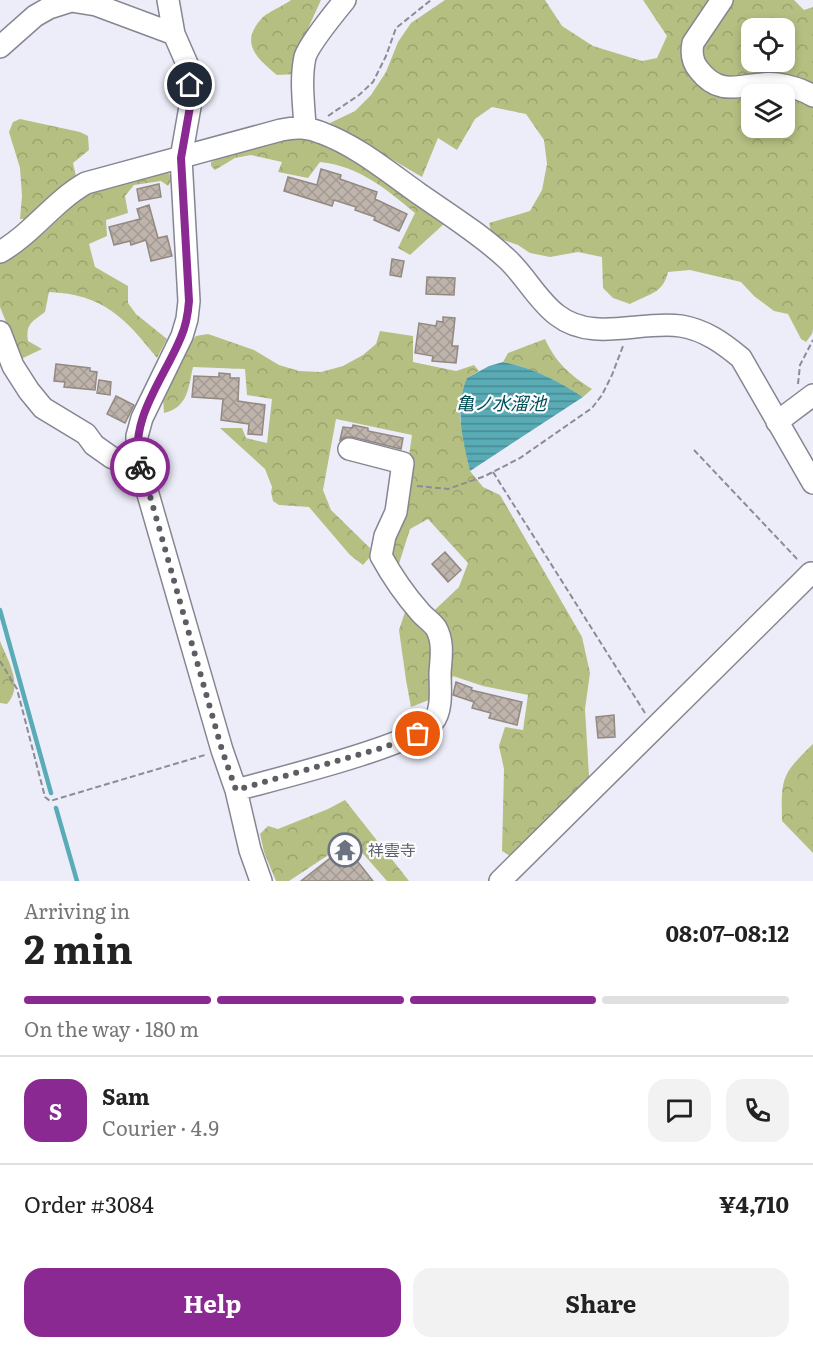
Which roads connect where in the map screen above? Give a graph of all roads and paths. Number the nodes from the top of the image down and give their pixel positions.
1 (168, 0) edge
2 (431, 0) edge
3 (722, 0) edge
4 (340, 4) edge
5 (174, 34) junction
6 (0, 47) edge
7 (813, 96) edge
8 (313, 130) junction
9 (181, 158) junction
10 (0, 252) edge
11 (631, 327) junction
12 (0, 332) edge
13 (813, 340) edge
14 (806, 400) edge
15 (777, 422) junction
16 (349, 449) dead end
17 (694, 450) dead end
18 (141, 469) junction
19 (493, 472) junction
20 (813, 483) edge
21 (400, 484) junction
22 (812, 574) edge
23 (0, 661) edge
24 (654, 728) junction
25 (222, 750) junction
26 (236, 790) junction
27 (261, 881) edge
28 (500, 881) edge

1 - 5 street
2 - 8 path
3 - 7 street
4 - 8 street
5 - 6 street
5 - 9 street
8 - 9 street
8 - 11 street
9 - 10 street
9 - 18 street
11 - 15 street
11 - 19 path
12 - 18 street
13 - 14 path
14 - 15 street
15 - 20 street
16 - 21 street
17 - 22 path
18 - 25 street
19 - 21 path
19 - 24 path
21 - 26 street
22 - 24 street
23 - 25 path
24 - 28 street
25 - 26 street
26 - 27 street

